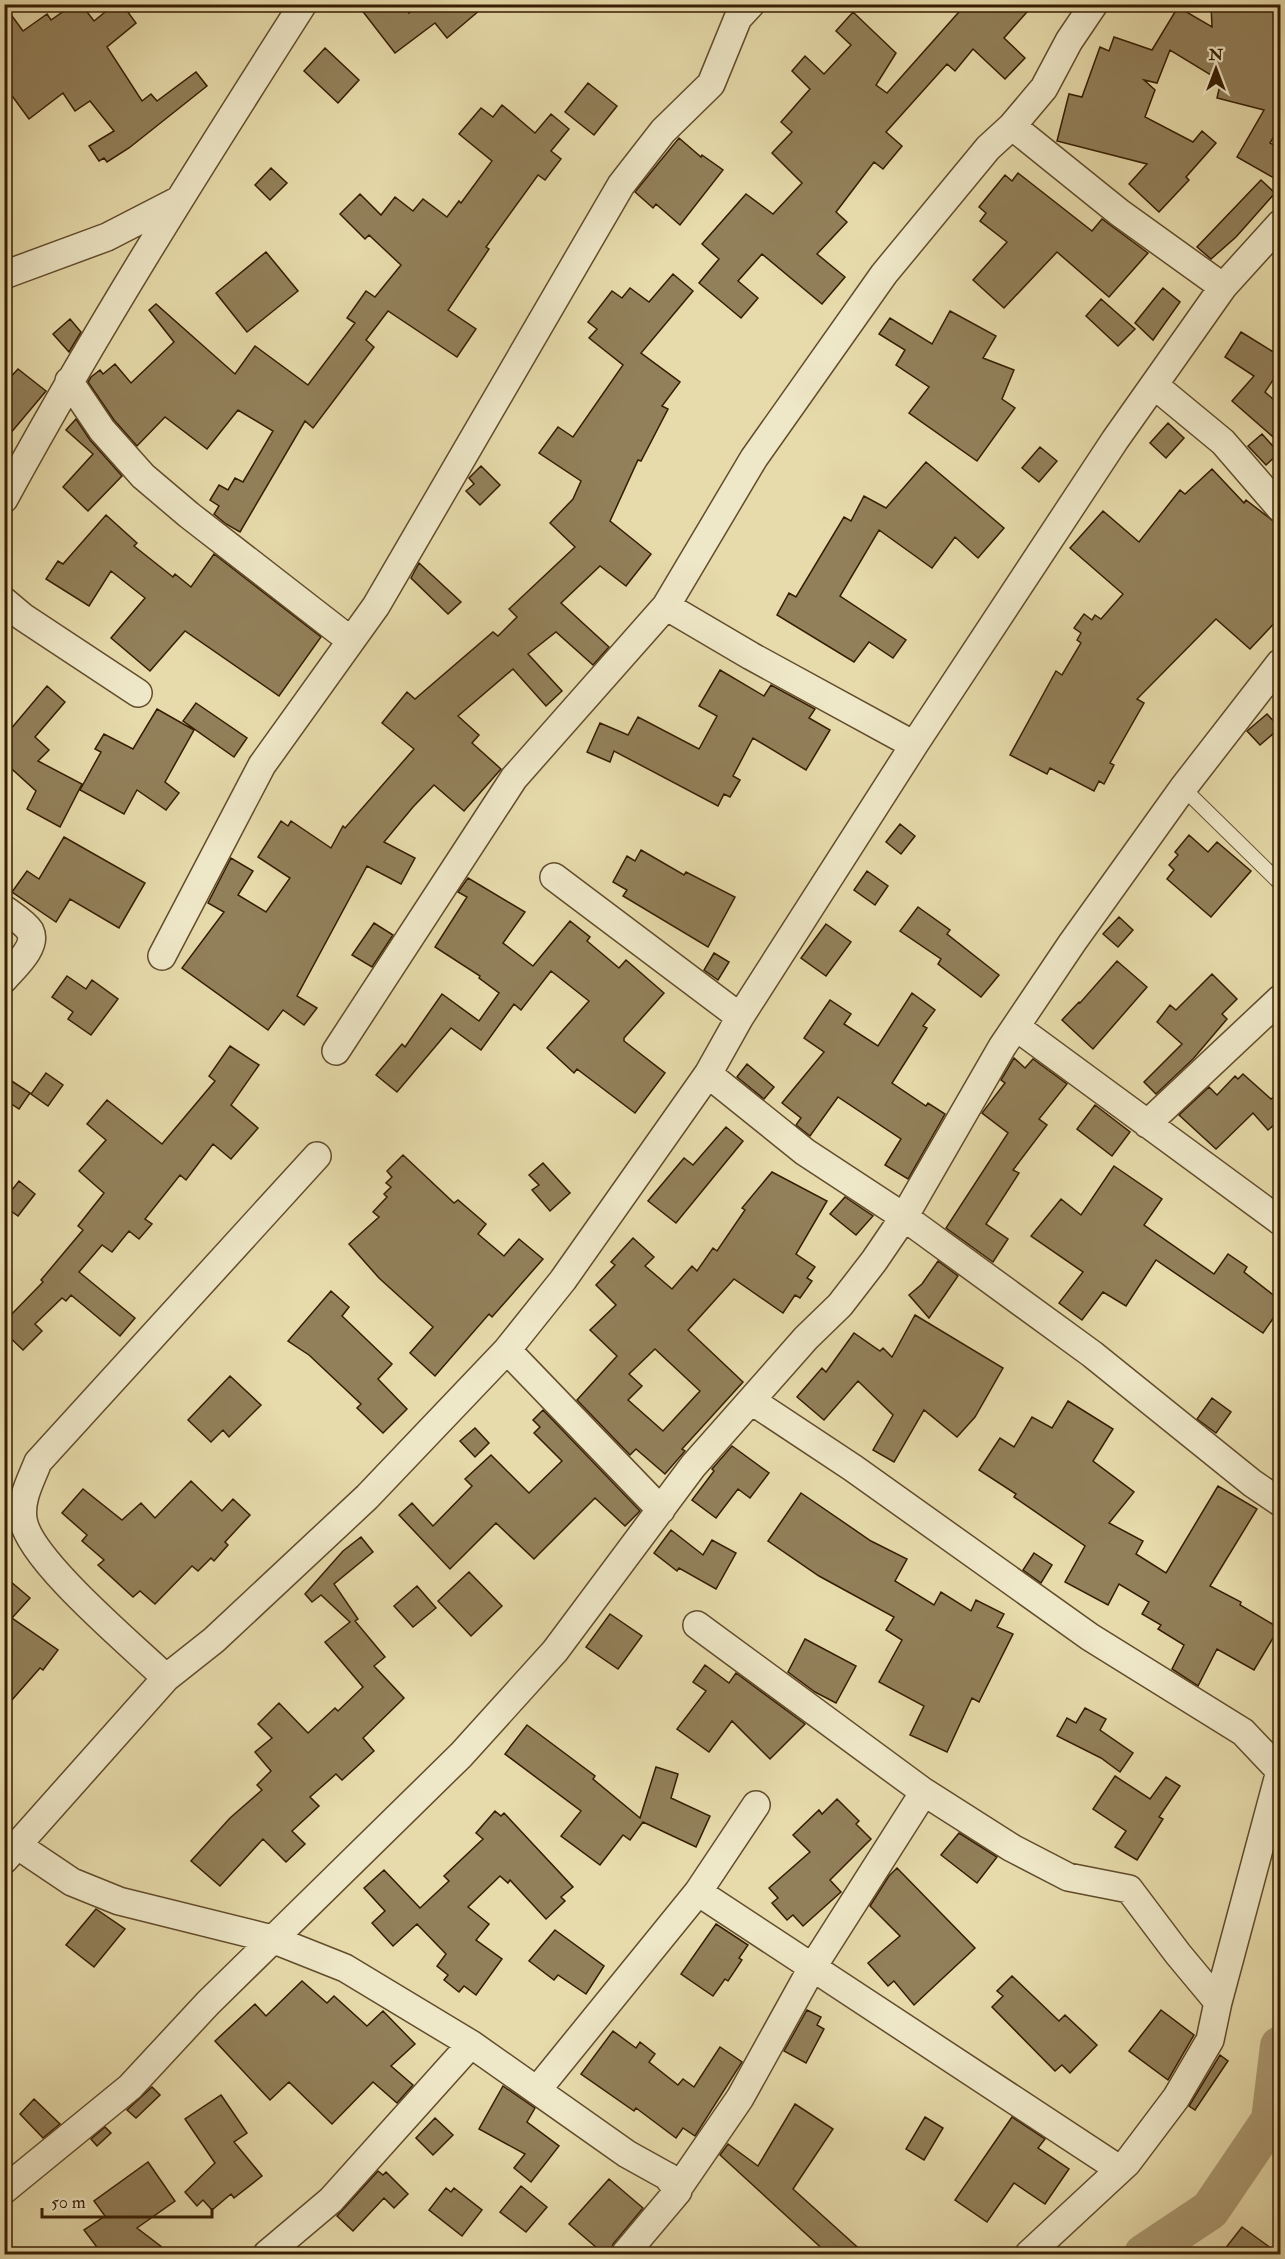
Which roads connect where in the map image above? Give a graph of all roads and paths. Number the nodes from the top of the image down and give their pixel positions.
1 (303, 4) edge
2 (751, 4) edge
3 (1094, 4) edge
4 (1012, 126) junction
5 (177, 201) junction
6 (1281, 224) edge
7 (4, 275) edge
8 (1223, 287) junction
9 (69, 381) junction
10 (1154, 385) junction
11 (4, 499) edge
12 (1281, 508) edge
13 (4, 601) edge
14 (666, 606) junction
15 (350, 640) junction
16 (1281, 663) edge
17 (138, 693) dead end
18 (914, 745) junction
19 (1183, 788) junction
20 (554, 878) dead end
21 (1281, 883) edge
22 (4, 909) edge
23 (162, 956) dead end
24 (4, 979) edge
25 (1281, 999) edge
26 (740, 1017) junction
27 (1016, 1028) junction
28 (336, 1051) dead end
29 (708, 1074) junction
30 (1147, 1124) junction
31 (317, 1156) dead end
32 (904, 1217) junction
33 (1281, 1221) edge
34 (507, 1350) junction
35 (752, 1401) junction
36 (1281, 1502) edge
37 (661, 1510) junction
38 (698, 1625) dead end
39 (166, 1678) junction
40 (924, 1792) junction
41 (756, 1805) dead end
42 (11, 1852) edge
43 (698, 1892) junction
44 (272, 1940) junction
45 (812, 1968) junction
46 (1218, 2002) junction
47 (471, 2044) junction
48 (538, 2089) junction
49 (1119, 2169) junction
50 (667, 2175) junction
51 (4, 2190) edge
52 (267, 2254) edge
53 (625, 2254) edge
54 (1029, 2254) edge

1 - 5 street
2 - 15 street
3 - 4 street
4 - 8 street
4 - 14 street
5 - 7 street
5 - 9 street
6 - 8 street
8 - 10 street
9 - 11 street
9 - 15 street
10 - 12 street
10 - 18 street
13 - 17 street
14 - 18 street
14 - 28 street
15 - 23 street
16 - 19 street
18 - 26 street
19 - 21 lane
19 - 27 street
20 - 26 street
22 - 24 street
25 - 30 street
26 - 29 street
27 - 30 street
27 - 32 street
29 - 32 street
29 - 34 street
30 - 33 street
31 - 39 street
32 - 35 street
32 - 36 street
34 - 37 street
34 - 39 street
35 - 37 street
35 - 46 street
37 - 44 street
38 - 40 street
39 - 42 street
40 - 45 street
40 - 46 street
41 - 43 street
42 - 44 street
43 - 45 street
43 - 48 street
44 - 47 street
44 - 51 street
45 - 49 street
45 - 50 street
46 - 49 street
47 - 48 street
47 - 52 street
48 - 50 street
49 - 54 street
50 - 53 street

